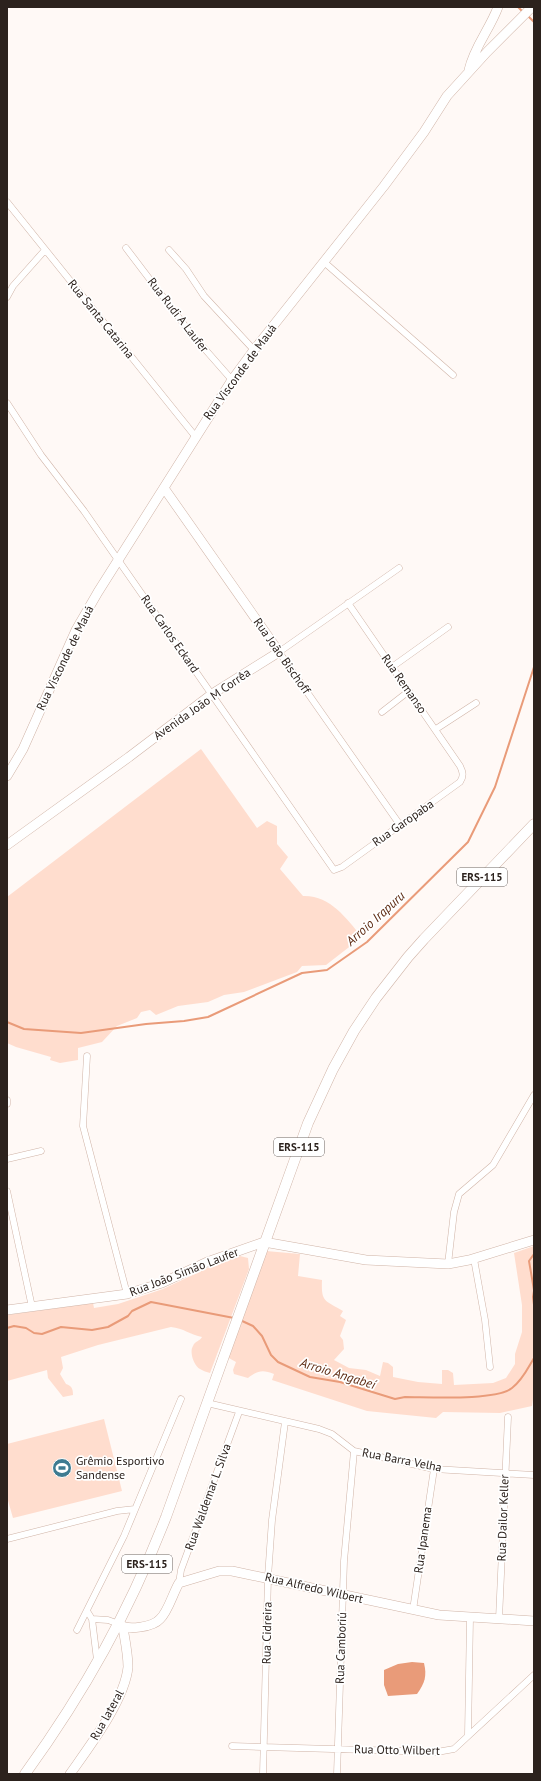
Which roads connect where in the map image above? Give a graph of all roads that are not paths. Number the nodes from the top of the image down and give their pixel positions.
1 (498, 7) edge
2 (532, 7) edge
3 (469, 72) junction
4 (7, 202) edge
5 (126, 248) dead end
6 (45, 250) junction
7 (170, 250) dead end
8 (324, 262) junction
9 (7, 297) edge
10 (254, 350) junction
11 (453, 375) dead end
12 (232, 380) junction
13 (7, 403) edge
14 (195, 436) junction
15 (164, 488) junction
16 (118, 560) junction
17 (399, 568) dead end
18 (348, 603) junction
19 (448, 627) dead end
20 (279, 652) junction
21 (392, 667) junction
22 (409, 691) junction
23 (212, 694) junction
24 (476, 703) dead end
25 (382, 712) dead end
26 (436, 729) junction
27 (460, 766) joint
28 (7, 776) edge
29 (534, 824) edge
30 (400, 825) junction
31 (7, 845) edge
32 (331, 867) joint
33 (87, 1056) dead end
34 (533, 1099) edge
35 (8, 1100) edge
36 (7, 1104) edge
37 (40, 1151) dead end
38 (7, 1159) edge
39 (7, 1191) edge
40 (534, 1240) edge
41 (264, 1242) junction
42 (474, 1259) junction
43 (448, 1264) junction
44 (127, 1294) junction
45 (32, 1307) junction
46 (7, 1310) edge
47 (490, 1367) dead end
48 (181, 1399) dead end
49 (207, 1403) junction
50 (239, 1412) junction
51 (508, 1417) dead end
52 (285, 1422) junction
53 (354, 1451) junction
54 (434, 1469) junction
55 (505, 1474) junction
56 (534, 1475) edge
57 (135, 1509) junction
58 (7, 1539) edge
59 (268, 1578) junction
60 (179, 1583) junction
61 (343, 1595) junction
62 (87, 1610) junction
63 (413, 1610) junction
64 (470, 1618) junction
65 (499, 1619) junction
66 (92, 1620) junction
67 (534, 1621) edge
68 (121, 1626) junction
69 (77, 1630) dead end
70 (98, 1664) junction
71 (534, 1675) edge
72 (468, 1735) junction
73 (232, 1746) dead end
74 (264, 1747) junction
75 (337, 1749) junction
76 (25, 1774) edge
77 (70, 1774) edge
78 (263, 1774) edge
79 (337, 1774) edge

1 - 3 street
2 - 3 street, Rua Visconde de Mauá
3 - 8 street, Rua Visconde de Mauá
4 - 6 street, Rua Santa Catarina
5 - 12 street, Rua Rudi A Laufer
6 - 9 street
6 - 14 street, Rua Santa Catarina
7 - 10 street
8 - 10 street, Rua Visconde de Mauá
8 - 11 street
10 - 12 street, Rua Visconde de Mauá
12 - 14 street, Rua Visconde de Mauá
13 - 16 street, Rua Carlos Eckard
14 - 15 street, Rua Visconde de Mauá
15 - 16 street, Rua Visconde de Mauá
15 - 20 street, Rua João Bischoff
16 - 23 street, Rua Carlos Eckard
16 - 28 street, Rua Visconde de Mauá
17 - 18 street, Avenida João M Corrêa
18 - 20 street, Avenida João M Corrêa
18 - 21 street, Rua Remanso
19 - 21 street
20 - 23 street, Avenida João M Corrêa
20 - 30 street, Rua João Bischoff
21 - 22 street, Rua Remanso
22 - 25 street
22 - 26 street, Rua Remanso
23 - 31 street, Avenida João M Corrêa
23 - 32 street, Rua Carlos Eckard
24 - 26 street
26 - 27 street, Rua Remanso
27 - 30 street, Rua Garopaba
29 - 41 main road, ERS-115
30 - 32 street, Rua Garopaba
33 - 44 street
34 - 43 street
35 - 36 street
37 - 38 street
39 - 45 street
40 - 42 street
41 - 43 street
41 - 44 street, Rua João Simão Laufer
41 - 49 main road, ERS-115
42 - 43 street
42 - 47 street
44 - 45 street, Rua João Simão Laufer
45 - 46 street, Rua João Simão Laufer
48 - 57 street
49 - 50 street, Rua Barra Velha
49 - 68 main road, ERS-115
50 - 52 street, Rua Barra Velha
50 - 60 street, Rua Waldemar L. Silva
51 - 55 street, Rua Dailor Keller
52 - 53 street, Rua Barra Velha
52 - 59 street, Rua Cidreira
53 - 54 street, Rua Barra Velha
53 - 61 street, Rua Camboriú
54 - 55 street, Rua Barra Velha
54 - 63 street, Rua Ipanema
55 - 56 street, Rua Barra Velha
55 - 65 street, Rua Dailor Keller
57 - 58 street
57 - 62 street
59 - 60 street, Rua Alfredo Wilbert
59 - 61 street, Rua Alfredo Wilbert
59 - 74 street, Rua Cidreira
60 - 68 street
61 - 63 street, Rua Alfredo Wilbert
61 - 75 street, Rua Camboriú
62 - 66 street
62 - 69 street
63 - 64 street, Rua Alfredo Wilbert
64 - 65 street, Rua Alfredo Wilbert
64 - 72 street
65 - 67 street, Rua Alfredo Wilbert
66 - 68 street
66 - 70 street
68 - 70 main road, ERS-115
68 - 77 street, Rua lateral
70 - 76 main road, ERS-115
71 - 72 street, Rua Otto Wilbert
72 - 75 street, Rua Otto Wilbert
73 - 74 street, Rua Otto Wilbert
74 - 75 street, Rua Otto Wilbert
74 - 78 street, Rua Cidreira
75 - 79 street, Rua Camboriú

